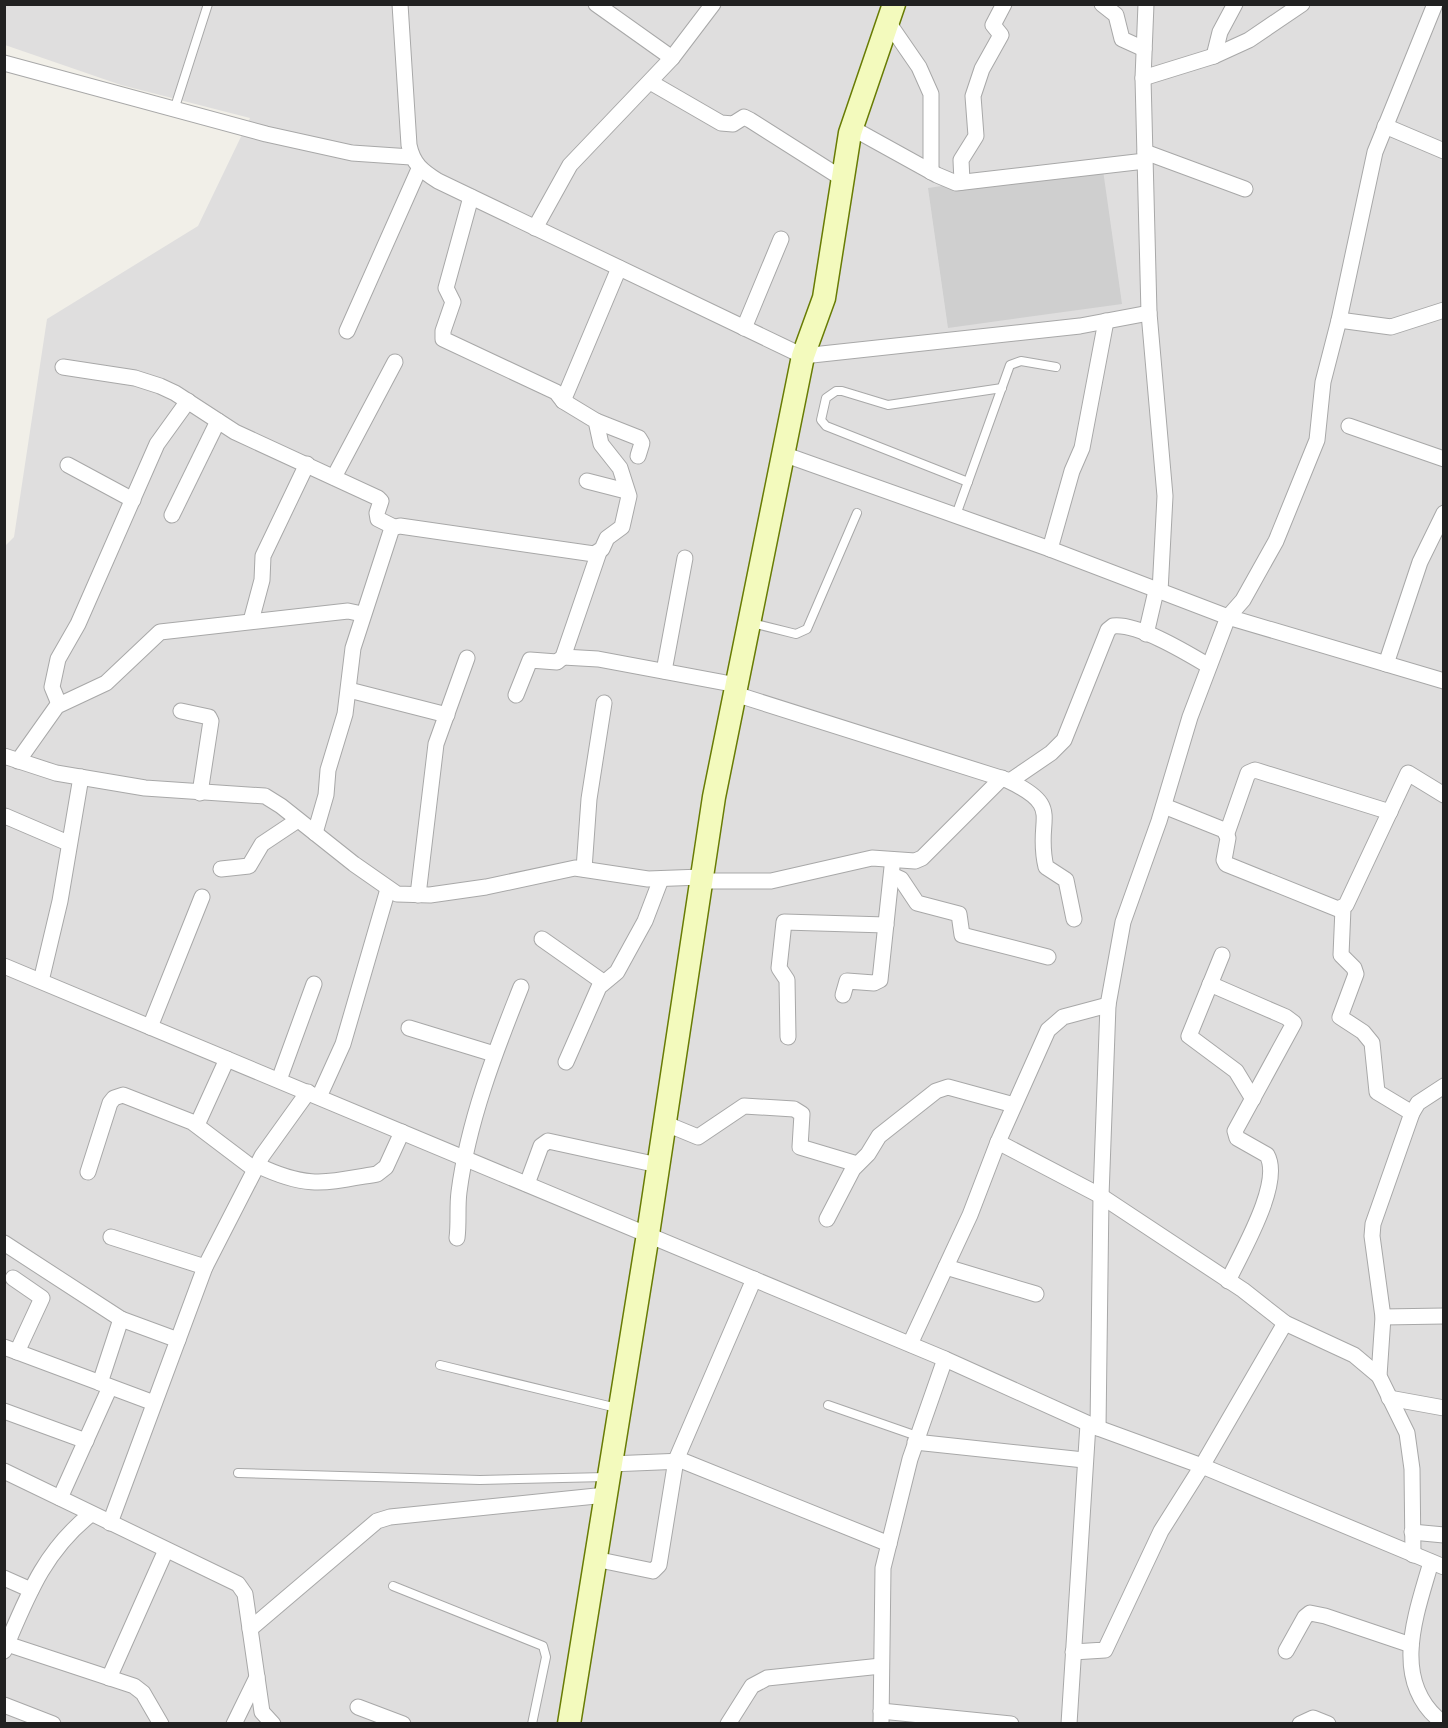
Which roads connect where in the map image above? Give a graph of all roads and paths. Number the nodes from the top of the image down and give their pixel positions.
1 (208, 4) edge
2 (400, 4) edge
3 (596, 4) edge
4 (713, 4) edge
5 (1004, 4) edge
6 (1102, 4) edge
7 (1146, 4) edge
8 (1235, 4) edge
9 (1302, 4) edge
10 (1435, 4) edge
11 (891, 13) edge
12 (1144, 49) junction
13 (1214, 56) junction
14 (672, 58) junction
15 (4, 63) edge
16 (1143, 78) junction
17 (650, 82) junction
18 (174, 110) junction
19 (1385, 126) junction
20 (852, 128) junction
21 (1443, 150) edge
22 (1145, 156) junction
23 (415, 163) junction
24 (931, 172) junction
25 (843, 179) junction
26 (962, 182) junction
27 (1245, 189) dead end
28 (471, 197) junction
29 (535, 228) junction
30 (781, 239) dead end
31 (619, 268) junction
32 (1443, 310) edge
33 (1149, 313) junction
34 (1339, 320) junction
35 (1106, 321) junction
36 (744, 328) junction
37 (347, 331) dead end
38 (803, 356) junction
39 (395, 362) dead end
40 (63, 367) dead end
41 (1056, 367) dead end
42 (1002, 388) junction
43 (188, 401) junction
44 (563, 401) junction
45 (218, 421) junction
46 (596, 421) junction
47 (1349, 426) dead end
48 (783, 454) junction
49 (638, 456) dead end
50 (1443, 459) edge
51 (307, 464) junction
52 (68, 465) dead end
53 (334, 477) junction
54 (587, 481) dead end
55 (968, 482) junction
56 (626, 491) junction
57 (133, 500) junction
58 (857, 513) dead end
59 (1443, 513) edge
60 (172, 514) dead end
61 (956, 515) junction
62 (394, 527) junction
63 (1050, 549) junction
64 (599, 552) junction
65 (685, 558) dead end
66 (1158, 591) junction
67 (362, 614) junction
68 (1228, 617) junction
69 (251, 621) junction
70 (749, 622) junction
71 (1146, 634) junction
72 (563, 657) junction
73 (467, 658) dead end
74 (1386, 664) junction
75 (1209, 666) junction
76 (664, 671) junction
77 (1443, 681) edge
78 (736, 689) junction
79 (349, 690) junction
80 (516, 694) dead end
81 (604, 703) dead end
82 (59, 704) junction
83 (181, 711) dead end
84 (447, 715) junction
85 (11, 758) edge
86 (81, 777) junction
87 (1006, 780) junction
88 (200, 793) junction
89 (1443, 795) edge
90 (1164, 806) junction
91 (1390, 812) junction
92 (5, 816) edge
93 (298, 820) junction
94 (315, 833) junction
95 (1227, 833) junction
96 (68, 843) junction
97 (892, 867) junction
98 (220, 869) dead end
99 (584, 869) junction
100 (661, 879) junction
101 (701, 879) junction
102 (388, 889) junction
103 (418, 896) junction
104 (202, 897) dead end
105 (1343, 908) junction
106 (1074, 919) dead end
107 (886, 925) junction
108 (542, 939) dead end
109 (1222, 955) dead end
110 (1048, 957) dead end
111 (4, 966) edge
112 (41, 981) junction
113 (603, 982) junction
114 (314, 984) dead end
115 (1209, 984) junction
116 (521, 987) dead end
117 (843, 995) dead end
118 (1108, 1005) junction
119 (150, 1027) junction
120 (410, 1028) dead end
121 (788, 1036) dead end
122 (494, 1054) junction
123 (227, 1059) junction
124 (566, 1062) dead end
125 (279, 1080) junction
126 (1443, 1086) edge
127 (314, 1095) junction
128 (1253, 1099) junction
129 (1014, 1105) junction
130 (1412, 1113) junction
131 (664, 1123) junction
132 (197, 1125) junction
133 (402, 1132) junction
134 (998, 1142) junction
135 (465, 1158) junction
136 (857, 1164) junction
137 (658, 1166) junction
138 (256, 1167) junction
139 (88, 1172) dead end
140 (527, 1184) junction
141 (1101, 1196) junction
142 (827, 1220) dead end
143 (648, 1234) junction
144 (111, 1237) dead end
145 (457, 1238) dead end
146 (4, 1243) edge
147 (205, 1267) junction
148 (946, 1267) junction
149 (13, 1278) dead end
150 (754, 1279) junction
151 (1228, 1281) junction
152 (1036, 1294) dead end
153 (1443, 1316) edge
154 (1383, 1317) junction
155 (121, 1319) junction
156 (1285, 1323) junction
157 (178, 1340) junction
158 (910, 1344) junction
159 (11, 1349) edge
160 (945, 1359) junction
161 (440, 1365) dead end
162 (1379, 1376) junction
163 (105, 1385) junction
164 (1389, 1398) junction
165 (154, 1403) junction
166 (828, 1406) dead end
167 (620, 1408) junction
168 (1443, 1408) edge
169 (4, 1411) edge
170 (1093, 1426) junction
171 (916, 1439) junction
172 (86, 1441) junction
173 (676, 1460) junction
174 (1084, 1460) junction
175 (1202, 1466) junction
176 (4, 1471) edge
177 (238, 1473) dead end
178 (608, 1479) junction
179 (60, 1498) junction
180 (91, 1514) junction
181 (110, 1523) junction
182 (1412, 1532) junction
183 (1443, 1535) edge
184 (889, 1544) junction
185 (166, 1550) junction
186 (1413, 1555) junction
187 (595, 1559) junction
188 (1437, 1564) edge
189 (4, 1578) edge
190 (393, 1586) dead end
191 (31, 1590) junction
192 (250, 1629) junction
193 (1410, 1645) junction
194 (6, 1647) edge
195 (1286, 1651) dead end
196 (1073, 1652) junction
197 (881, 1666) junction
198 (257, 1677) junction
199 (109, 1678) junction
200 (4, 1705) edge
201 (358, 1707) dead end
202 (881, 1717) edge
203 (1437, 1718) edge
204 (35, 1720) edge
205 (52, 1724) edge
206 (161, 1724) edge
207 (234, 1724) edge
208 (273, 1724) edge
209 (403, 1724) edge
210 (532, 1724) edge
211 (569, 1724) edge
212 (728, 1724) edge
213 (1011, 1724) edge
214 (1068, 1724) edge
215 (1300, 1724) edge
216 (1328, 1724) edge

1 - 18 lane
2 - 23 street
3 - 14 street
4 - 14 street
5 - 26 street
6 - 12 street
7 - 12 street
8 - 13 street
9 - 13 street
10 - 19 street
11 - 20 main road
11 - 24 street
12 - 16 street
13 - 16 street
14 - 17 street
15 - 18 street
16 - 22 street
17 - 25 street
17 - 29 street
18 - 23 street
19 - 21 street
19 - 34 street
20 - 24 street
20 - 25 main road
22 - 26 street
22 - 27 street
22 - 33 street
23 - 28 street
23 - 37 street
24 - 26 street
25 - 38 main road
28 - 29 street
28 - 44 street
29 - 31 street
30 - 36 street
31 - 36 street
31 - 44 street
32 - 34 street
33 - 35 street
33 - 66 street
34 - 68 street
35 - 38 street
35 - 63 street
36 - 38 street
38 - 48 main road
39 - 53 street
40 - 43 street
41 - 42 lane
42 - 55 lane
42 - 55 lane
43 - 45 street
43 - 57 street
44 - 46 street
45 - 51 street
45 - 60 street
46 - 49 street
46 - 56 street
47 - 50 street
48 - 61 street
48 - 70 main road
51 - 53 street
51 - 69 street
52 - 57 street
53 - 62 street
54 - 56 street
55 - 61 lane
56 - 64 street
57 - 82 street
58 - 70 lane
59 - 74 street
61 - 63 street
62 - 64 street
62 - 67 street
63 - 66 street
64 - 72 street
65 - 76 street
66 - 68 street
66 - 71 street
67 - 69 street
67 - 79 street
68 - 74 street
68 - 75 street
69 - 82 street
70 - 78 main road
71 - 75 street
71 - 87 street
72 - 76 street
72 - 80 street
73 - 84 street
74 - 77 street
75 - 90 street
76 - 78 street
78 - 87 street
78 - 101 main road
79 - 84 street
79 - 94 street
81 - 99 street
82 - 85 street
83 - 88 street
84 - 103 street
85 - 86 street
86 - 88 street
86 - 96 street
87 - 97 street
87 - 106 street
88 - 93 street
89 - 91 street
90 - 95 street
90 - 118 street
91 - 95 street
91 - 105 street
92 - 96 street
93 - 94 street
93 - 98 street
94 - 102 street
95 - 105 street
96 - 112 street
97 - 101 street
97 - 107 street
97 - 110 street
99 - 100 street
99 - 103 street
100 - 101 street
100 - 113 street
101 - 131 main road
102 - 103 street
102 - 127 street
104 - 119 street
105 - 130 street
107 - 117 street
107 - 121 street
108 - 113 street
109 - 115 street
111 - 112 street
112 - 119 street
113 - 124 street
114 - 125 street
115 - 128 street
115 - 128 street
116 - 122 street
118 - 129 street
118 - 141 street
119 - 123 street
120 - 122 street
122 - 135 street
123 - 125 street
123 - 132 street
125 - 127 street
126 - 130 street
127 - 133 street
127 - 138 street
128 - 151 street
129 - 134 street
129 - 136 street
130 - 154 street
131 - 136 street
131 - 137 main road
132 - 138 street
132 - 139 street
133 - 135 street
133 - 138 street
134 - 141 street
134 - 148 street
135 - 140 street
135 - 145 street
136 - 142 street
137 - 140 street
137 - 143 main road
138 - 147 street
140 - 143 street
141 - 151 street
141 - 170 street
143 - 150 street
143 - 167 main road
144 - 147 street
146 - 155 street
147 - 157 street
148 - 152 street
148 - 158 street
149 - 159 street
150 - 158 street
150 - 173 street
151 - 156 street
153 - 154 street
154 - 162 street
155 - 157 street
155 - 163 street
156 - 162 street
156 - 175 street
157 - 165 street
158 - 160 street
159 - 163 street
160 - 170 street
160 - 171 street
161 - 167 lane
162 - 164 street
163 - 165 street
163 - 172 street
164 - 168 street
164 - 182 street
165 - 181 street
166 - 171 lane
167 - 178 main road
169 - 172 street
170 - 174 street
170 - 175 street
171 - 174 street
171 - 184 street
172 - 179 street
173 - 178 street
173 - 184 street
173 - 187 street
174 - 196 street
175 - 186 street
175 - 196 street
176 - 179 street
177 - 178 lane
178 - 187 main road
178 - 192 street
179 - 180 street
180 - 181 street
180 - 191 street
181 - 185 street
182 - 183 street
182 - 186 street
184 - 197 street
185 - 192 street
185 - 199 street
186 - 188 street
187 - 211 main road
188 - 193 street
189 - 191 street
190 - 210 lane
191 - 194 street
192 - 198 street
193 - 195 street
193 - 203 street
194 - 199 street
196 - 214 street
197 - 202 street
197 - 212 street
198 - 207 street
198 - 208 street
199 - 206 street
200 - 204 street
201 - 209 street
202 - 213 street
204 - 205 street
215 - 216 street

